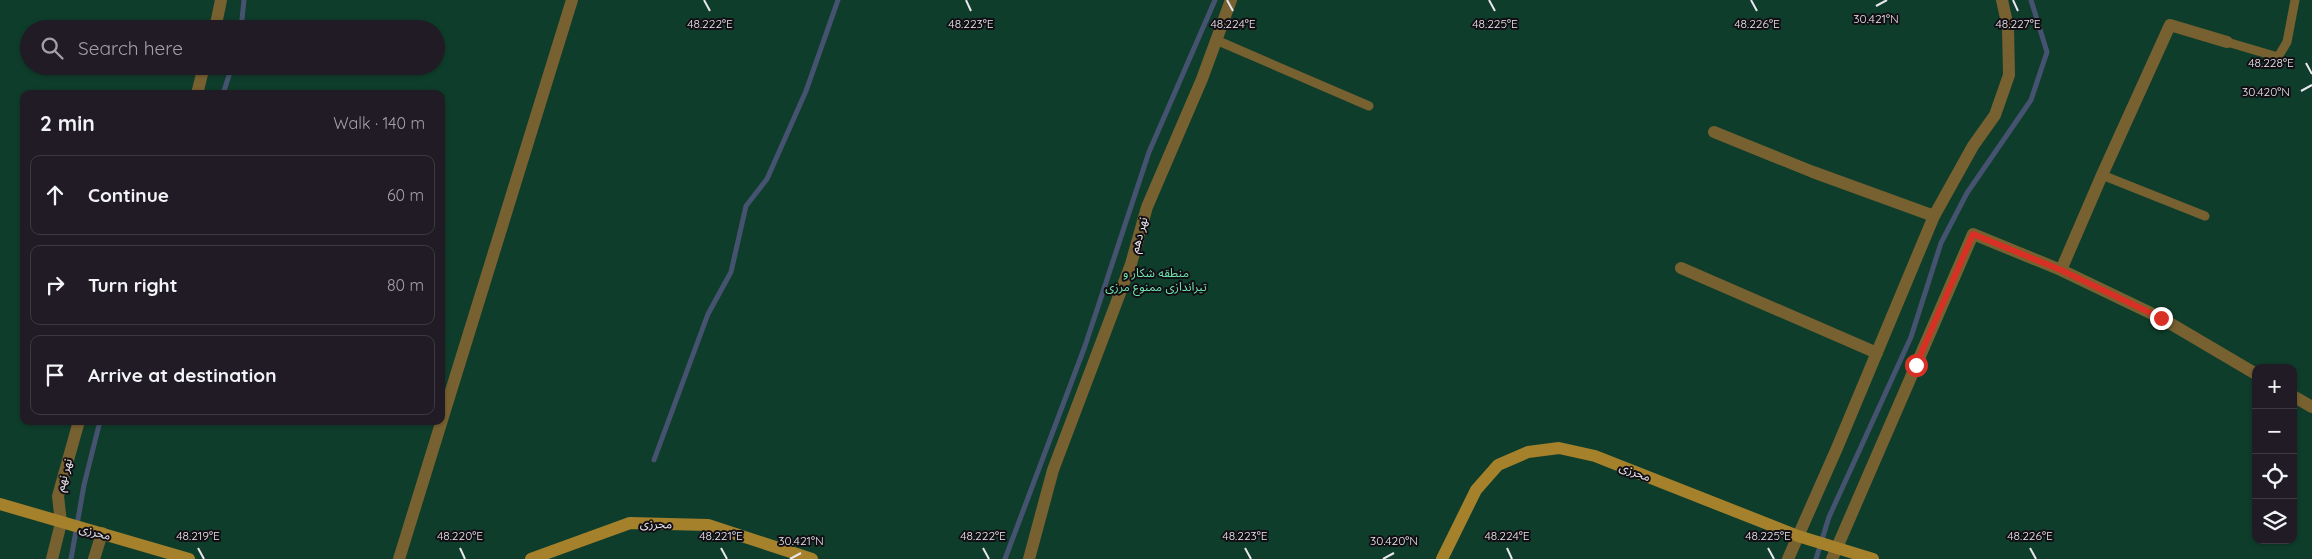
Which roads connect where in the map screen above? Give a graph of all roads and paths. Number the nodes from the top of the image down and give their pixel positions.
1 (221, 0) edge
2 (572, 0) edge
3 (1231, 0) edge
4 (2002, 0) edge
5 (2295, 0) edge
6 (217, 20) edge
7 (1216, 40) junction
8 (2227, 42) joint
9 (202, 75) edge
10 (198, 90) edge
11 (1369, 106) dead end
12 (1714, 132) dead end
13 (2102, 175) junction
14 (1934, 216) junction
15 (2205, 216) dead end
16 (1681, 268) dead end
17 (2061, 270) junction
18 (1877, 353) junction
19 (2252, 372) edge
20 (2297, 398) edge
21 (2312, 407) edge
22 (445, 410) edge
23 (78, 425) edge
24 (440, 425) edge
25 (0, 504) edge
26 (65, 524) junction
27 (96, 532) junction
28 (1802, 538) junction
29 (1832, 551) edge
30 (52, 559) edge
31 (94, 559) edge
32 (189, 559) edge
33 (399, 559) edge
34 (531, 559) edge
35 (812, 559) edge
36 (1029, 559) edge
37 (1442, 559) edge
38 (1788, 559) edge
39 (1873, 559) edge

1 - 6 street
2 - 22 street
3 - 7 street, نهر دهم
4 - 14 street
5 - 8 lane
7 - 11 lane
7 - 36 street, نهر دهم
8 - 13 street
9 - 10 street
12 - 14 street
13 - 15 lane
13 - 17 street
14 - 18 street
16 - 18 street
17 - 19 street
17 - 29 street
18 - 28 street
20 - 21 street
23 - 26 street, نهر نهم
24 - 33 street
25 - 26 street, محرزی
26 - 27 street, محرزی
26 - 30 street, نهر نهم
27 - 31 street
27 - 32 street, محرزی
28 - 29 street, محرزی
28 - 37 street, محرزی
28 - 38 street
29 - 39 street, محرزی
34 - 35 street, محرزی

